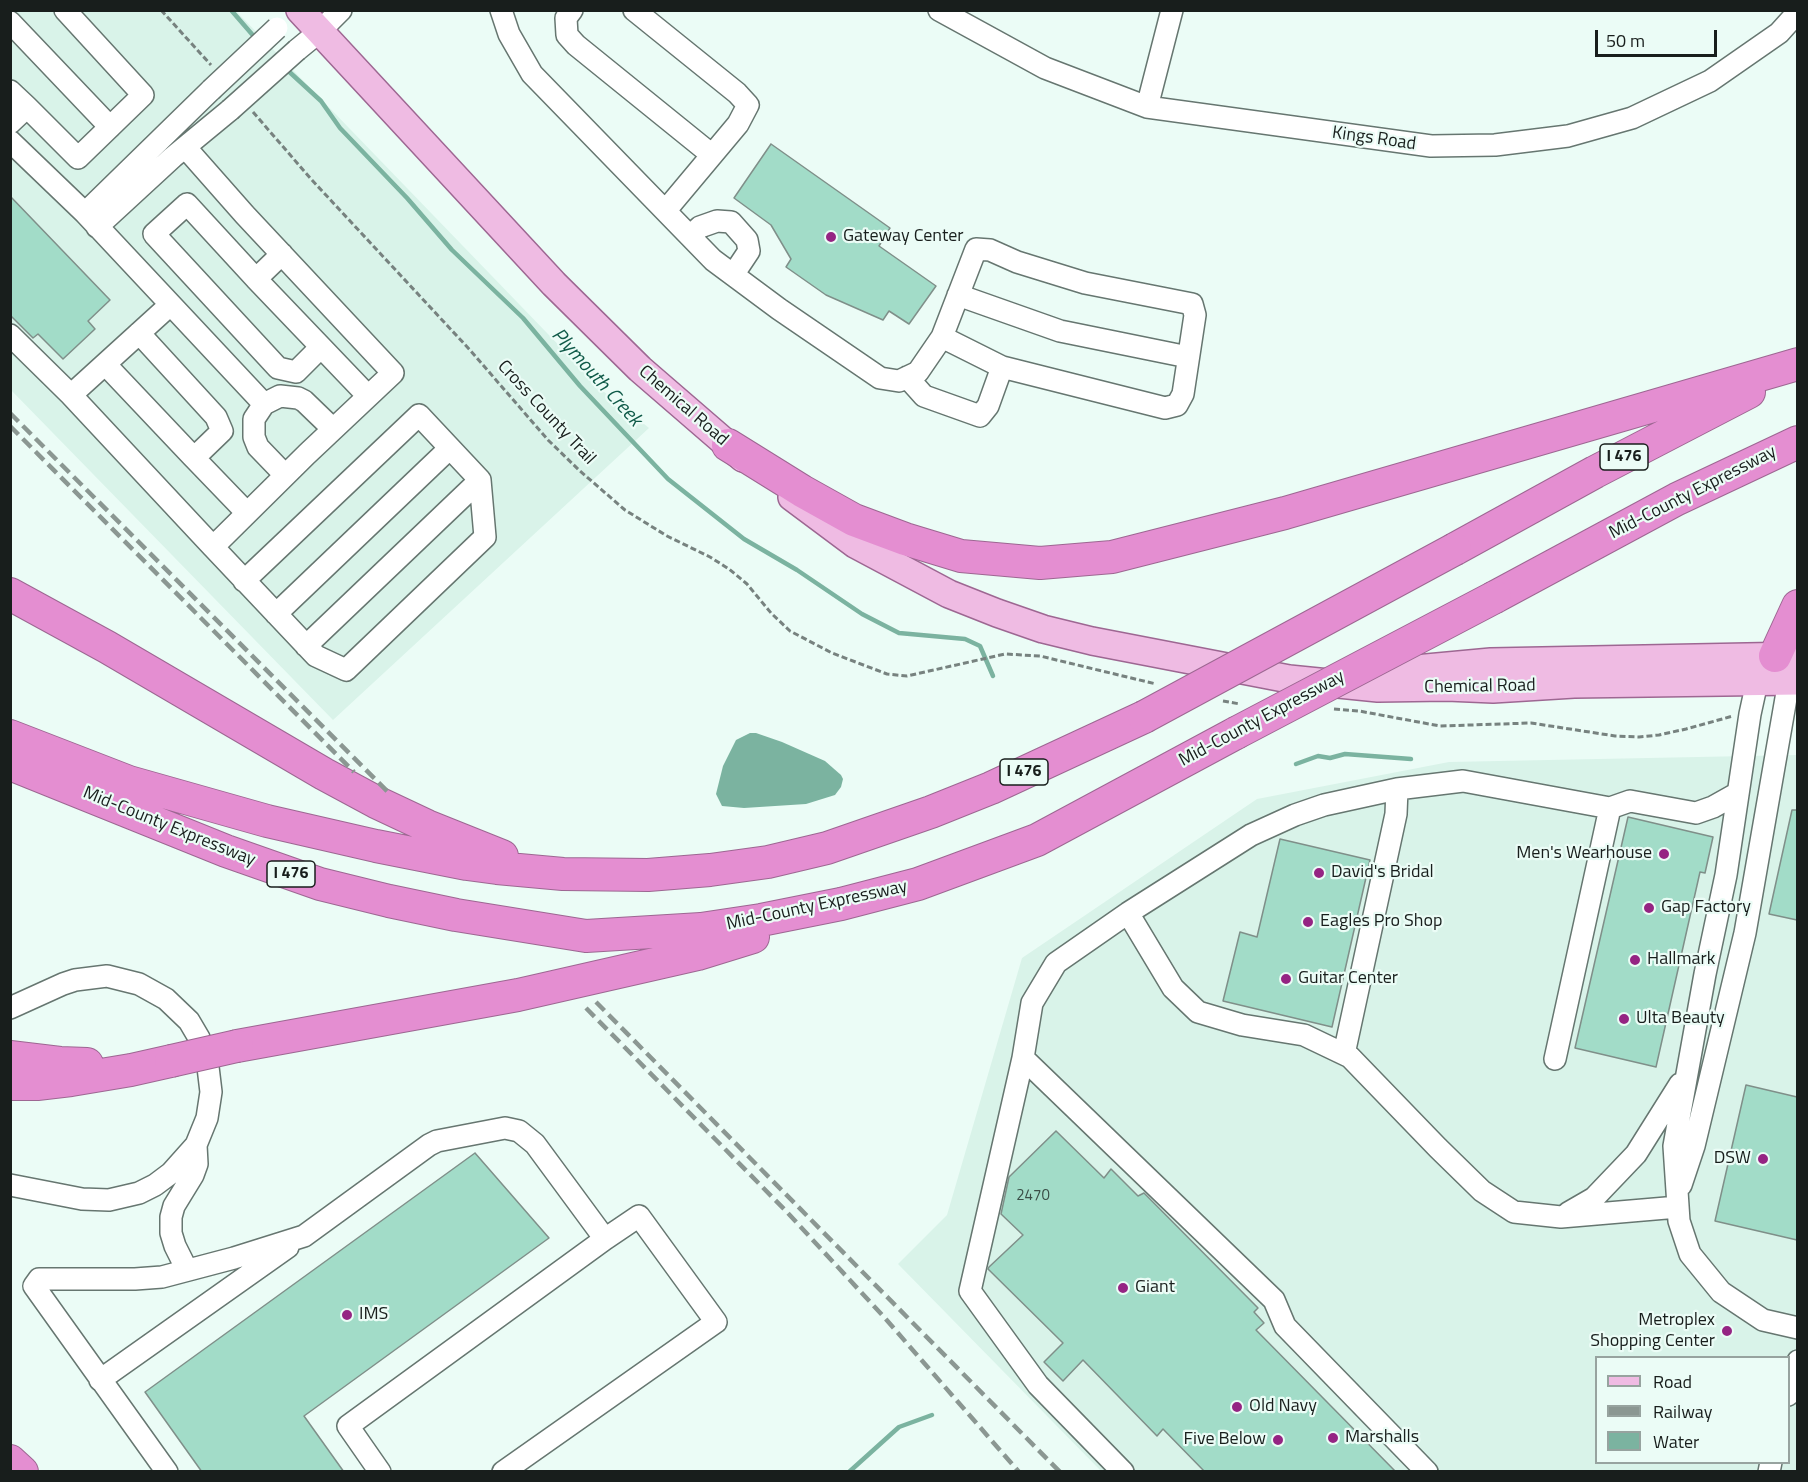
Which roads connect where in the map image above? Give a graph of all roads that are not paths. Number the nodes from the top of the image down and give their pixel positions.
1 (65, 10) edge
2 (341, 10) edge
3 (501, 10) edge
4 (572, 10) edge
5 (634, 10) edge
6 (939, 10) edge
7 (1172, 10) edge
8 (300, 11) edge
9 (1797, 12) edge
10 (10, 21) edge
11 (319, 32) junction
12 (10, 91) edge
13 (27, 107) junction
14 (1147, 107) junction
15 (10, 123) edge
16 (110, 127) junction
17 (10, 141) edge
18 (185, 147) junction
19 (712, 155) junction
20 (666, 210) junction
21 (91, 220) junction
22 (690, 236) junction
23 (282, 254) junction
24 (734, 275) junction
25 (256, 279) junction
26 (958, 295) junction
27 (170, 305) junction
28 (139, 333) junction
29 (10, 335) edge
30 (942, 337) junction
31 (321, 347) junction
32 (1188, 357) junction
33 (105, 364) junction
34 (1797, 364) edge
35 (1002, 367) junction
36 (1797, 373) edge
37 (907, 377) junction
38 (71, 395) junction
39 (368, 396) junction
40 (264, 404) junction
41 (333, 429) junction
42 (1797, 441) edge
43 (728, 445) junction
44 (450, 448) junction
45 (194, 458) junction
46 (285, 475) junction
47 (480, 480) junction
48 (247, 513) junction
49 (213, 547) junction
50 (244, 581) junction
51 (10, 594) edge
52 (1797, 606) edge
53 (276, 614) junction
54 (306, 646) junction
55 (1165, 655) junction
56 (1790, 669) edge
57 (1757, 682) junction
58 (10, 736) edge
59 (10, 764) edge
60 (1397, 789) junction
61 (1738, 793) junction
62 (1610, 808) junction
63 (563, 874) junction
64 (841, 904) junction
65 (1128, 913) junction
66 (10, 1008) edge
67 (1344, 1054) junction
68 (10, 1057) edge
69 (1023, 1058) junction
70 (1555, 1059) dead end
71 (171, 1061) junction
72 (1687, 1074) junction
73 (10, 1084) edge
74 (196, 1145) junction
75 (10, 1185) edge
76 (1678, 1201) junction
77 (1561, 1217) junction
78 (304, 1236) junction
79 (605, 1239) junction
80 (187, 1270) junction
81 (1797, 1328) edge
82 (1797, 1360) edge
83 (100, 1380) junction
84 (1790, 1387) edge
85 (10, 1461) edge
86 (22, 1472) edge
87 (166, 1472) edge
88 (380, 1472) edge
89 (503, 1472) edge
90 (1123, 1472) edge
91 (1427, 1472) edge

1 - 16 street
2 - 11 street
3 - 20 street
4 - 19 street
5 - 19 street
6 - 14 street, Kings Road
7 - 14 street
8 - 11 main road, Chemical Road
8 - 21 street, bridge
9 - 14 street, Kings Road
10 - 16 street
11 - 18 street, bridge
11 - 43 main road, Chemical Road
12 - 13 street
13 - 15 street
13 - 16 street
17 - 21 street
18 - 21 street
18 - 23 street
19 - 20 street
20 - 22 street
21 - 27 street
22 - 24 street
22 - 24 street
23 - 25 street
23 - 39 street
24 - 37 street
25 - 31 street
25 - 31 street
26 - 30 street
26 - 32 street
26 - 32 street
27 - 28 street
27 - 40 street
28 - 33 street
28 - 45 street
29 - 38 street
30 - 35 street
30 - 37 street
31 - 39 street
32 - 35 street
33 - 38 street
33 - 45 street
34 - 43 highway
35 - 37 street
36 - 63 highway, Mid-County Expressway / I 476, bridge
38 - 49 street
39 - 41 street
40 - 41 street
40 - 46 street
41 - 46 street
42 - 64 highway, Mid-County Expressway / I 476, bridge
43 - 55 main road, Chemical Road
44 - 47 street
44 - 50 street
44 - 53 street
45 - 48 street
46 - 48 street
47 - 54 street
47 - 54 street
48 - 49 street
49 - 50 street
50 - 53 street
51 - 63 highway
52 - 56 highway
53 - 54 street
55 - 56 main road, Chemical Road
55 - 57 main road, Chemical Road
56 - 57 main road
56 - 76 street
57 - 61 street
58 - 63 highway, Mid-County Expressway / I 476
59 - 64 highway, Mid-County Expressway / I 476
60 - 62 street
60 - 65 street
60 - 67 street
61 - 62 street
61 - 72 street
62 - 70 street
64 - 71 highway, bridge
65 - 67 street
65 - 69 street
66 - 74 street
67 - 77 street
68 - 71 highway
69 - 90 street
69 - 91 street
71 - 73 highway
72 - 76 street
72 - 77 street
74 - 75 street
74 - 80 street
76 - 77 street
76 - 81 street
78 - 79 street
78 - 80 street
78 - 83 street
79 - 88 street
79 - 89 street
80 - 83 street
82 - 84 street
83 - 87 street
85 - 86 highway

